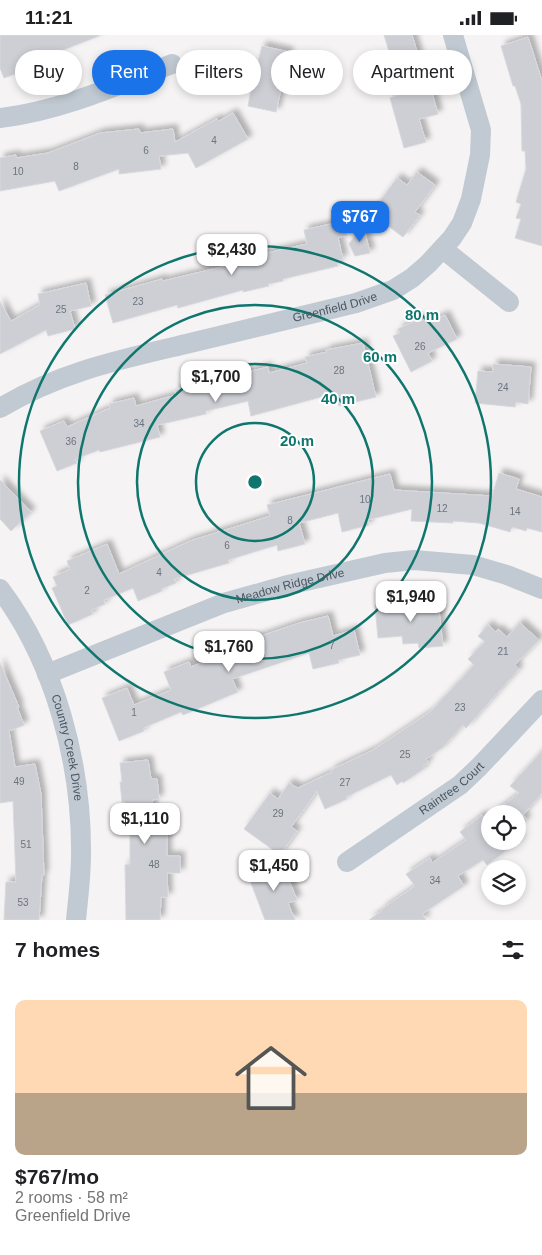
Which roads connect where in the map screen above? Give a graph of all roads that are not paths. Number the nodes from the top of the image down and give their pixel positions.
1 (452, 35) edge
2 (172, 64) dead end
3 (0, 118) edge
4 (443, 249) junction
5 (509, 302) dead end
6 (0, 408) edge
7 (0, 589) edge
8 (542, 589) edge
9 (47, 674) junction
10 (542, 700) edge
11 (347, 862) dead end
12 (76, 920) edge

1 - 4 street, Greenfield Drive
2 - 3 street
4 - 5 street
4 - 6 street, Greenfield Drive
7 - 9 street, Country Creek Drive
8 - 9 street, Meadow Ridge Drive
9 - 12 street, Country Creek Drive
10 - 11 street, Raintree Court

